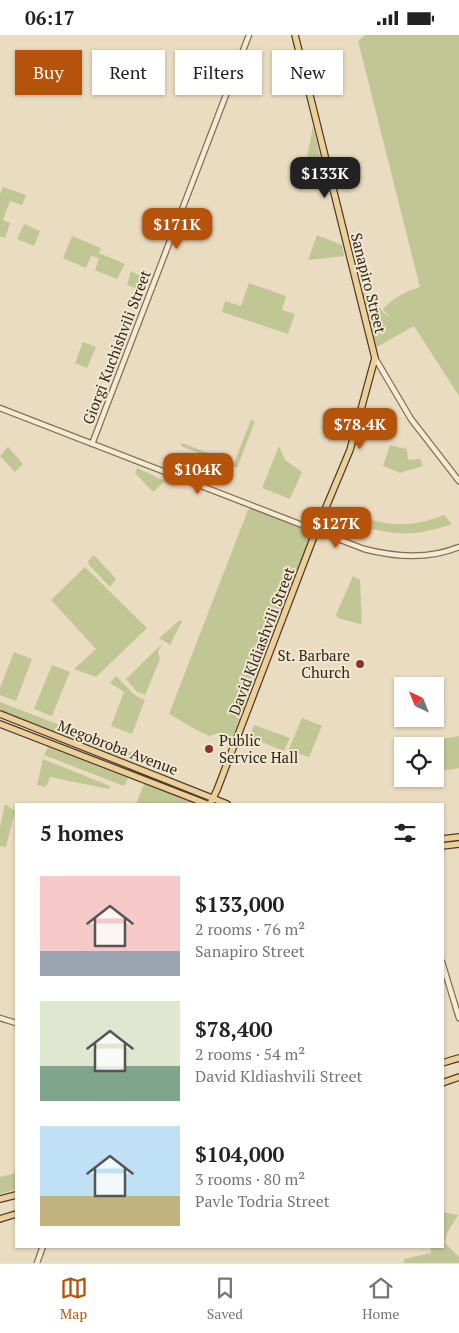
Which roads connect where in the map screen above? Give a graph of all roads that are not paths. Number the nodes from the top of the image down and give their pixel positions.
1 (250, 35) edge
2 (295, 35) edge
3 (375, 358) junction
4 (0, 408) edge
5 (92, 444) junction
6 (459, 481) edge
7 (316, 531) junction
8 (459, 547) edge
9 (0, 714) edge
10 (0, 724) edge
11 (213, 802) edge
12 (459, 837) edge
13 (444, 839) edge
14 (459, 844) edge
15 (444, 846) edge
16 (444, 969) edge
17 (0, 1018) edge
18 (459, 1018) edge
19 (15, 1023) edge
20 (459, 1058) edge
21 (444, 1062) edge
22 (459, 1077) edge
23 (444, 1082) edge
24 (15, 1195) edge
25 (0, 1199) edge
26 (15, 1214) edge
27 (0, 1219) edge
28 (42, 1248) edge
29 (36, 1263) edge

1 - 5 street, Giorgi Kuchishvili Street
2 - 3 main road, Sanapiro Street
3 - 6 street, Sanapiro Street
3 - 7 main road, David Kldiashvili Street
4 - 5 street
5 - 7 street
7 - 8 street
7 - 11 main road, David Kldiashvili Street
9 - 11 main road, Megobroba Avenue
10 - 11 main road, Megobroba Avenue
12 - 13 main road
14 - 15 main road
16 - 18 street
17 - 19 street
20 - 21 main road
22 - 23 main road
24 - 25 main road
26 - 27 main road
28 - 29 street

